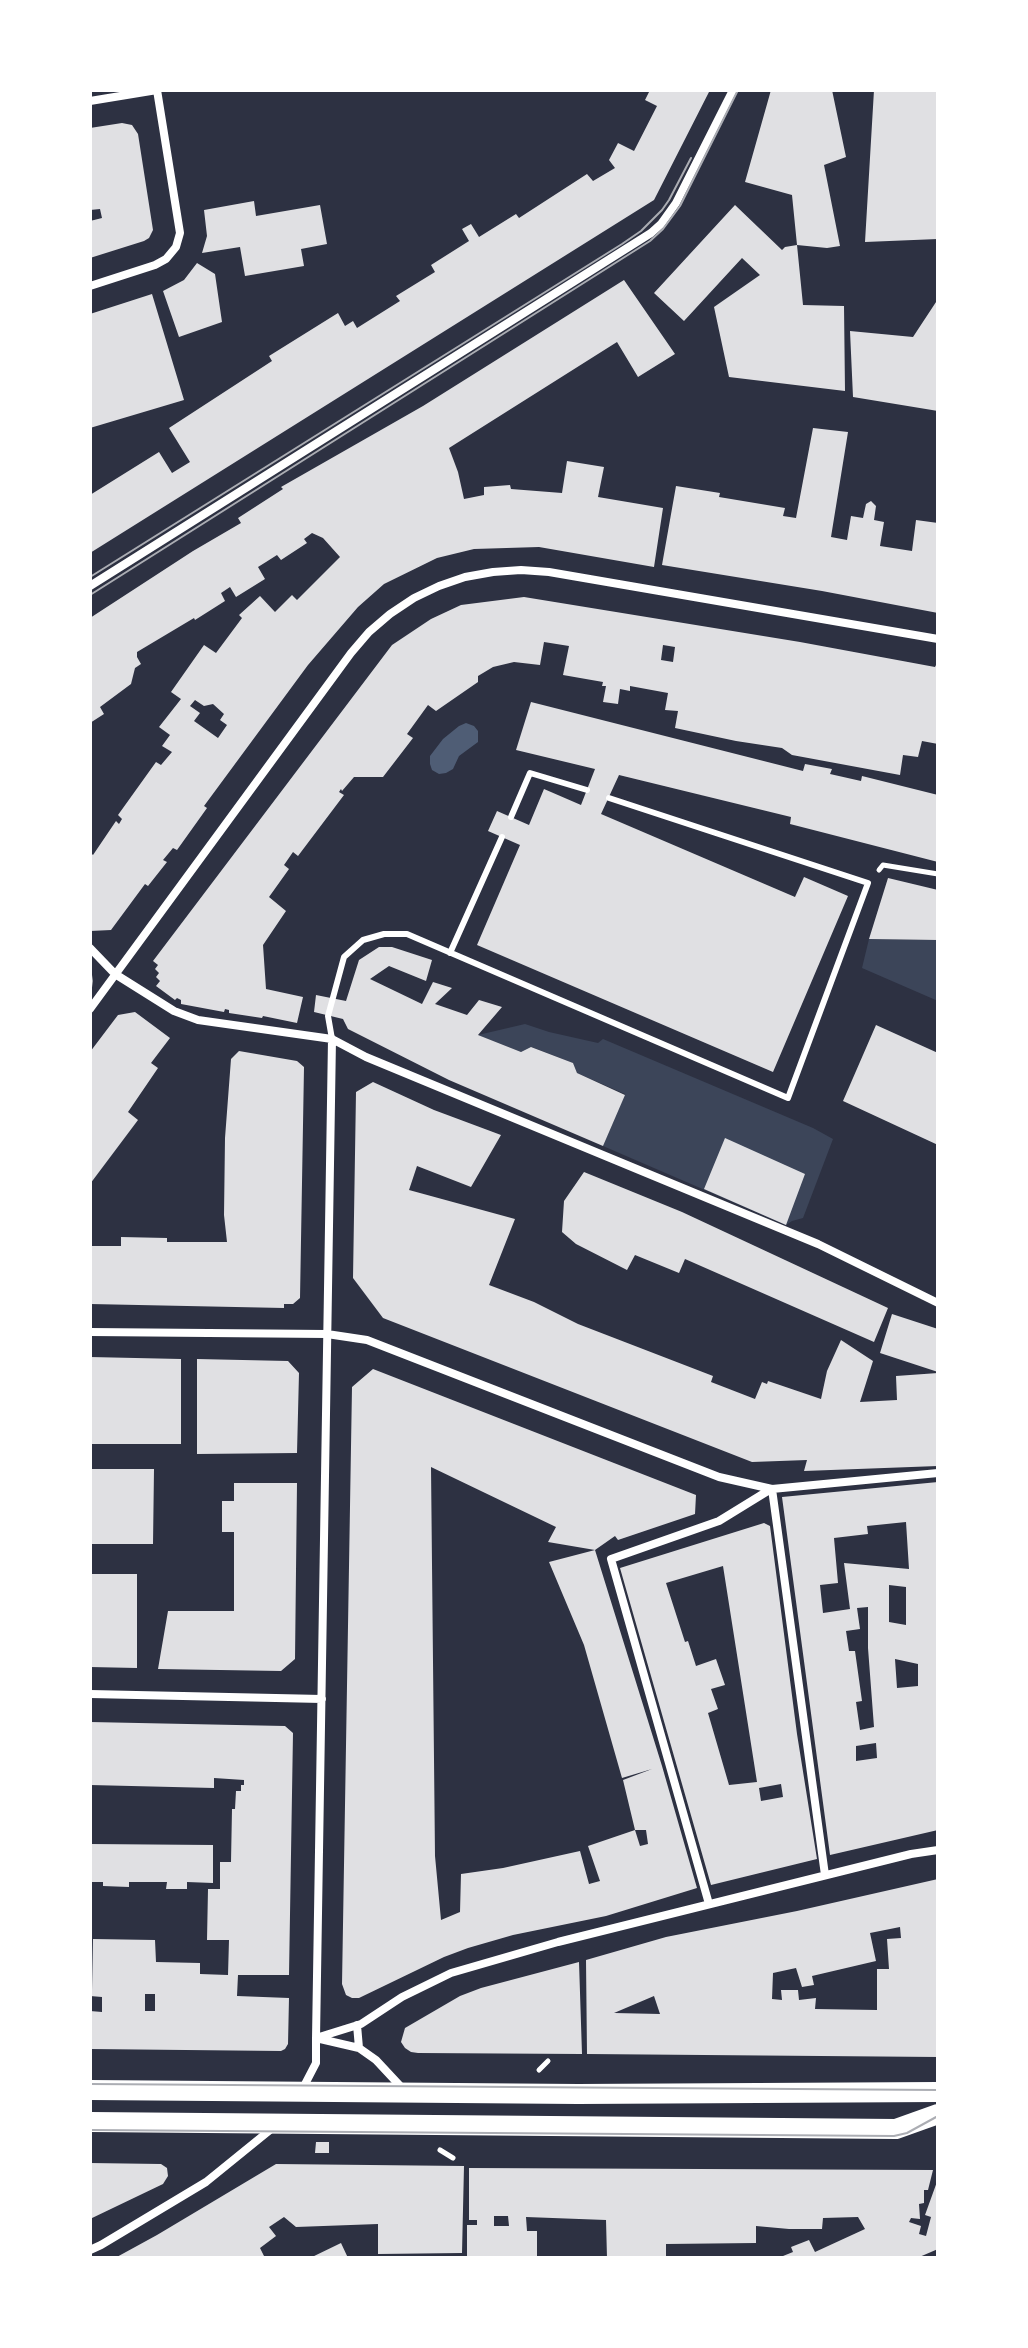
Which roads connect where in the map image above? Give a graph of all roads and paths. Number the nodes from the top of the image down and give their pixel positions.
1 (157, 90) edge
2 (733, 90) edge
3 (90, 101) edge
4 (90, 286) edge
5 (90, 586) edge
6 (938, 639) edge
7 (587, 790) dead end
8 (609, 798) dead end
9 (511, 817) dead end
10 (502, 837) dead end
11 (938, 874) edge
12 (868, 883) junction
13 (90, 948) edge
14 (450, 953) junction
15 (115, 974) junction
16 (90, 1009) edge
17 (332, 1039) junction
18 (938, 1303) edge
19 (90, 1332) edge
20 (327, 1334) junction
21 (938, 1473) edge
22 (772, 1489) junction
23 (90, 1694) edge
24 (322, 1699) junction
25 (938, 1850) edge
26 (825, 1875) junction
27 (709, 1904) junction
28 (357, 2025) junction
29 (316, 2038) junction
30 (359, 2048) junction
31 (90, 2090) edge
32 (300, 2092) junction
33 (938, 2092) edge
34 (407, 2093) junction
35 (938, 2114) edge
36 (90, 2122) edge
37 (277, 2124) junction
38 (90, 2250) edge

1 - 3 street
1 - 4 street
2 - 5 street
6 - 15 street
7 - 9 lane
8 - 12 lane
10 - 14 lane
11 - 12 path
12 - 14 lane
13 - 15 street
14 - 17 lane
15 - 16 street
15 - 17 street
17 - 18 street
17 - 20 street
19 - 20 street
20 - 22 street
20 - 24 street
21 - 22 street
22 - 26 street
22 - 27 street
23 - 24 street
24 - 29 street
25 - 26 street
26 - 27 street
27 - 28 street
28 - 29 street
28 - 30 street
29 - 30 street
29 - 32 street
30 - 34 street
31 - 32 main road
32 - 34 main road
32 - 37 main road
33 - 34 main road
35 - 37 main road
36 - 37 main road
37 - 38 street

